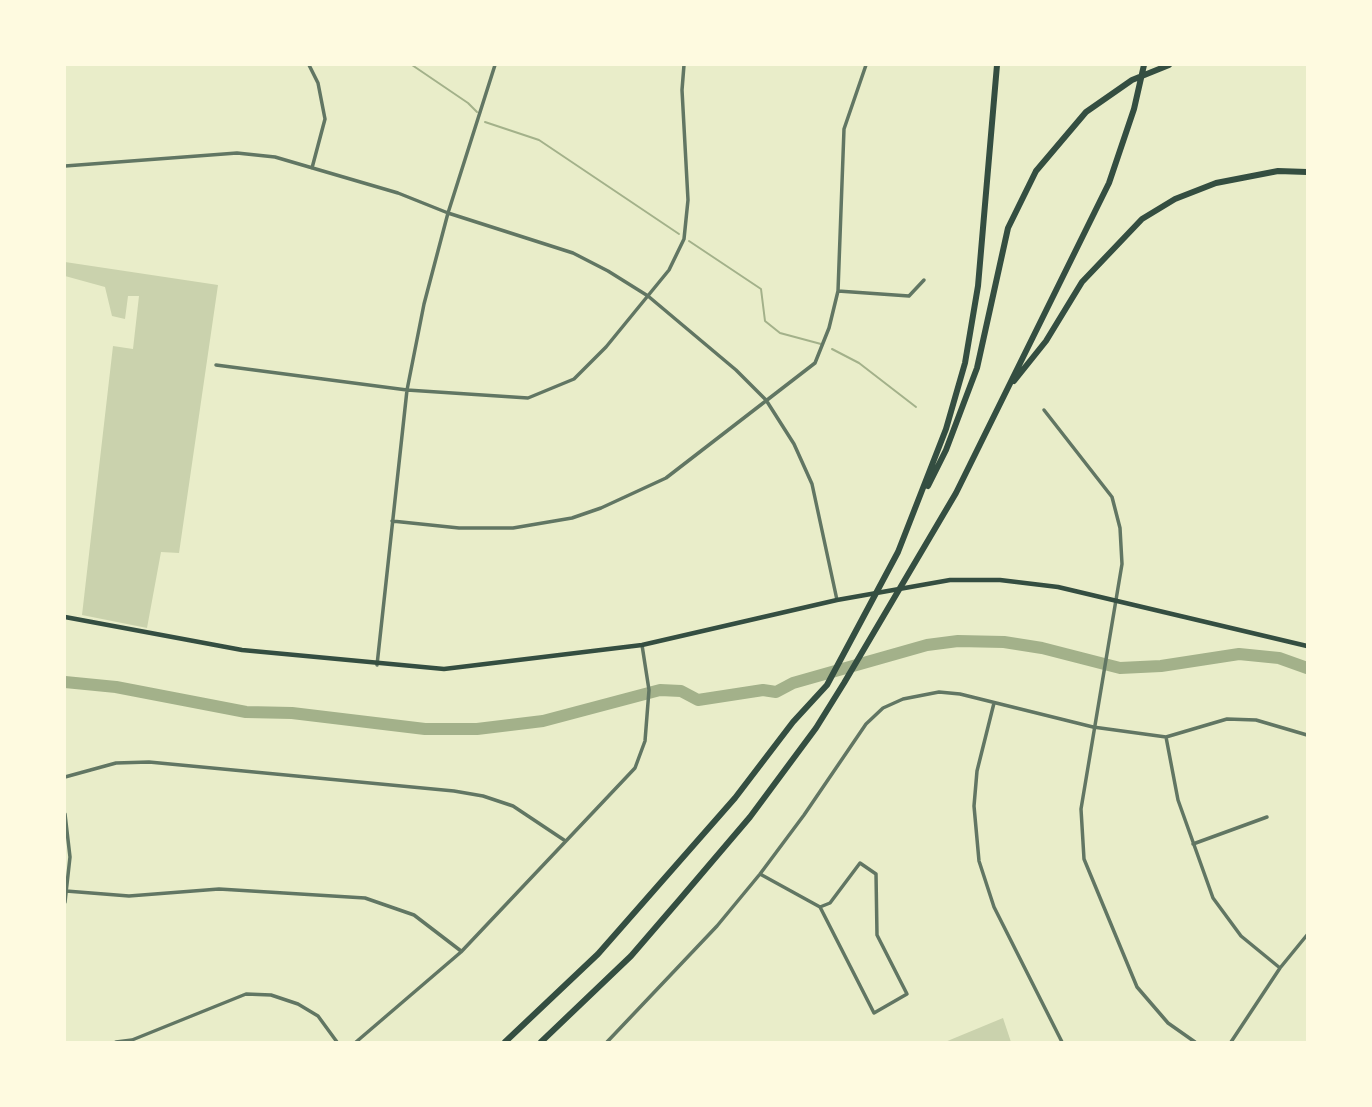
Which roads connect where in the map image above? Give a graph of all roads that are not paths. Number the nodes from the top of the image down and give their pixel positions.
1 (309, 65) edge
2 (495, 65) edge
3 (684, 65) edge
4 (866, 65) edge
5 (997, 65) edge
6 (1144, 65) edge
7 (1169, 65) edge
8 (65, 166) edge
9 (312, 168) junction
10 (1307, 172) edge
11 (448, 214) junction
12 (924, 281) dead end
13 (838, 291) junction
14 (648, 296) junction
15 (216, 365) dead end
16 (407, 390) junction
17 (1006, 391) junction
18 (766, 400) junction
19 (1044, 410) dead end
20 (911, 518) junction
21 (392, 521) junction
22 (837, 600) junction
23 (1114, 600) junction
24 (65, 617) edge
25 (642, 645) junction
26 (1307, 646) edge
27 (377, 665) junction
28 (994, 703) junction
29 (1093, 727) junction
30 (1307, 735) edge
31 (1166, 737) junction
32 (65, 777) edge
33 (65, 814) edge
34 (1267, 817) dead end
35 (564, 840) junction
36 (1193, 844) junction
37 (760, 874) junction
38 (66, 891) edge
39 (65, 902) edge
40 (820, 907) junction
41 (1307, 935) edge
42 (461, 952) junction
43 (1280, 968) junction
44 (116, 1042) edge
45 (337, 1042) edge
46 (356, 1042) edge
47 (505, 1042) edge
48 (541, 1042) edge
49 (607, 1042) edge
50 (1062, 1042) edge
51 (1195, 1042) edge
52 (1231, 1042) edge

1 - 9 street
2 - 11 street
3 - 14 street
4 - 13 street
5 - 20 highway
6 - 17 highway
7 - 20 highway
8 - 9 street
9 - 11 street
10 - 17 highway
11 - 14 street
11 - 16 street
12 - 13 street
13 - 18 street
14 - 16 street
14 - 18 street
15 - 16 street
16 - 21 street
17 - 48 highway
18 - 21 street
18 - 22 street
19 - 23 street
20 - 47 highway
21 - 27 street
22 - 23 main road
22 - 25 main road
23 - 26 main road
23 - 29 street
24 - 27 main road
25 - 27 main road
25 - 35 street
28 - 29 street
28 - 37 street
28 - 50 street
29 - 31 street
29 - 51 street
30 - 31 street
31 - 36 street
32 - 35 street
33 - 38 street
34 - 36 street
35 - 42 street
36 - 43 street
37 - 40 street
37 - 49 street
38 - 39 street
38 - 42 street
40 - 40 street
41 - 43 street
42 - 46 street
43 - 52 street
44 - 45 street

